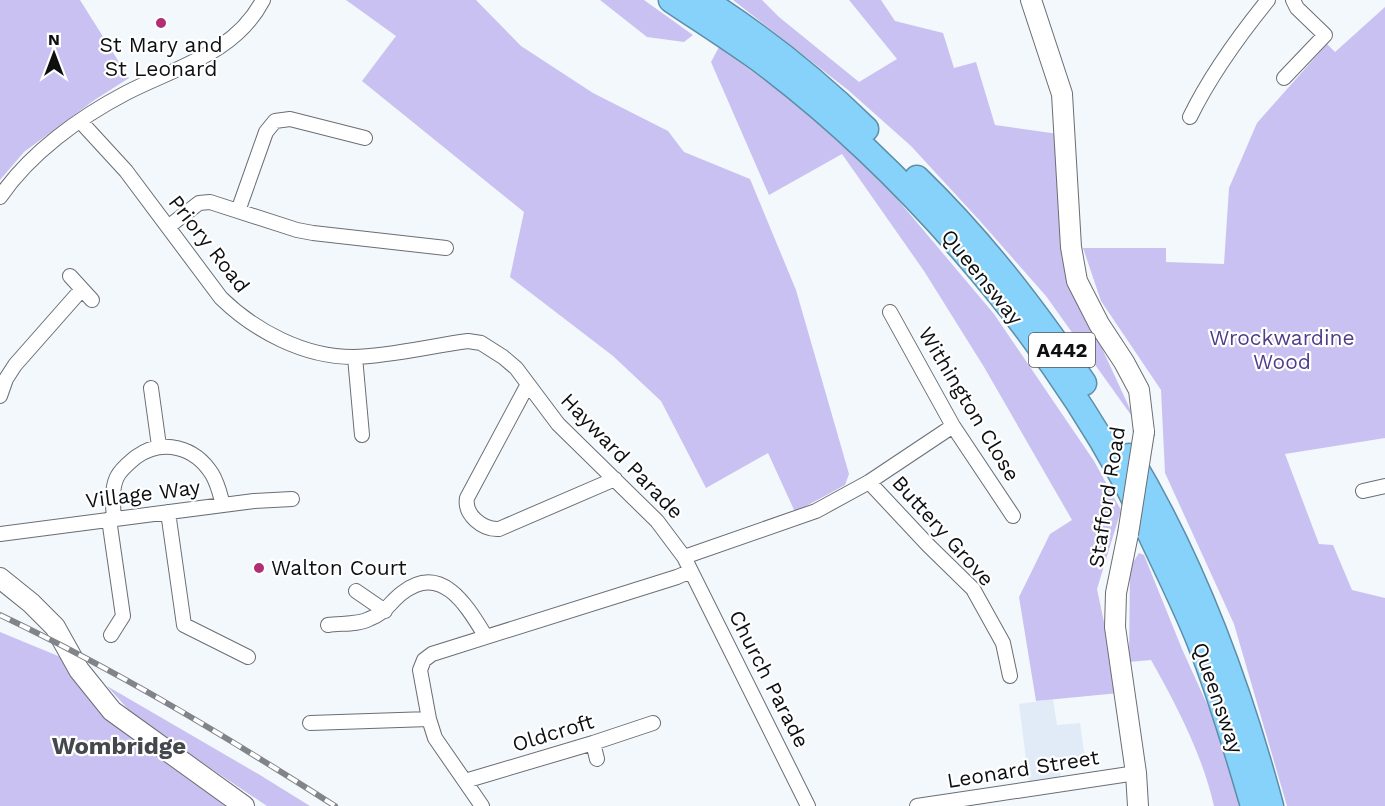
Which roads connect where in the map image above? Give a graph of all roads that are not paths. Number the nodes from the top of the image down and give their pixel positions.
1 (263, 0) edge
2 (671, 0) edge
3 (704, 0) edge
4 (1031, 0) edge
5 (1268, 0) edge
6 (1293, 0) edge
7 (1284, 78) dead end
8 (1190, 108) dead end
9 (81, 122) junction
10 (365, 138) dead end
11 (0, 196) edge
12 (238, 211) junction
13 (168, 227) junction
14 (446, 248) dead end
15 (70, 276) dead end
16 (82, 289) junction
17 (92, 300) dead end
18 (890, 312) dead end
19 (355, 357) junction
20 (3, 377) edge
21 (528, 384) junction
22 (150, 388) dead end
23 (0, 396) edge
24 (953, 426) junction
25 (362, 435) dead end
26 (159, 446) junction
27 (615, 478) junction
28 (869, 482) junction
29 (1385, 486) edge
30 (1364, 490) dead end
31 (292, 499) dead end
32 (223, 505) junction
33 (168, 512) junction
34 (1013, 516) dead end
35 (111, 519) junction
36 (0, 534) edge
37 (684, 557) junction
38 (691, 571) junction
39 (0, 578) edge
40 (356, 591) dead end
41 (385, 611) junction
42 (328, 625) dead end
43 (111, 635) dead end
44 (486, 637) junction
45 (248, 657) dead end
46 (1010, 676) dead end
47 (429, 719) junction
48 (310, 723) dead end
49 (653, 723) dead end
50 (593, 743) junction
51 (597, 759) dead end
52 (1136, 773) junction
53 (465, 781) junction
54 (243, 806) edge
55 (482, 806) edge
56 (808, 806) edge
57 (917, 806) edge
58 (1138, 806) edge
59 (1253, 806) edge
60 (1271, 806) edge

1 - 9 street
2 - 59 highway, Queensway / A442
3 - 60 highway, Queensway / A442
4 - 52 street, Stafford Road, bridge
5 - 8 street
6 - 7 street
9 - 11 street
9 - 13 street, Priory Road
10 - 12 street
12 - 13 street
12 - 14 street
13 - 19 street, Priory Road
15 - 16 street
16 - 17 street
16 - 20 street
18 - 24 street, Withington Close
19 - 21 street, Priory Road
19 - 25 street
20 - 23 street
21 - 27 street, Hayward Parade
21 - 27 street
22 - 26 street
24 - 28 street
24 - 34 street, Withington Close
26 - 32 street
26 - 35 street
27 - 37 street, Hayward Parade
28 - 37 street
28 - 46 street, Buttery Grove
29 - 30 street
31 - 32 street, Village Way
32 - 33 street, Village Way
33 - 35 street, Village Way
33 - 45 street
35 - 36 street, Village Way
35 - 43 street
37 - 38 street, Hayward Parade
38 - 44 street
38 - 56 street, Church Parade
39 - 54 street
40 - 41 street
41 - 42 street
41 - 44 street
44 - 47 street
47 - 48 street
47 - 53 street
49 - 50 street, Oldcroft
50 - 51 street
50 - 53 street, Oldcroft
52 - 57 street, Leonard Street
52 - 58 street, Stafford Road
53 - 55 street

